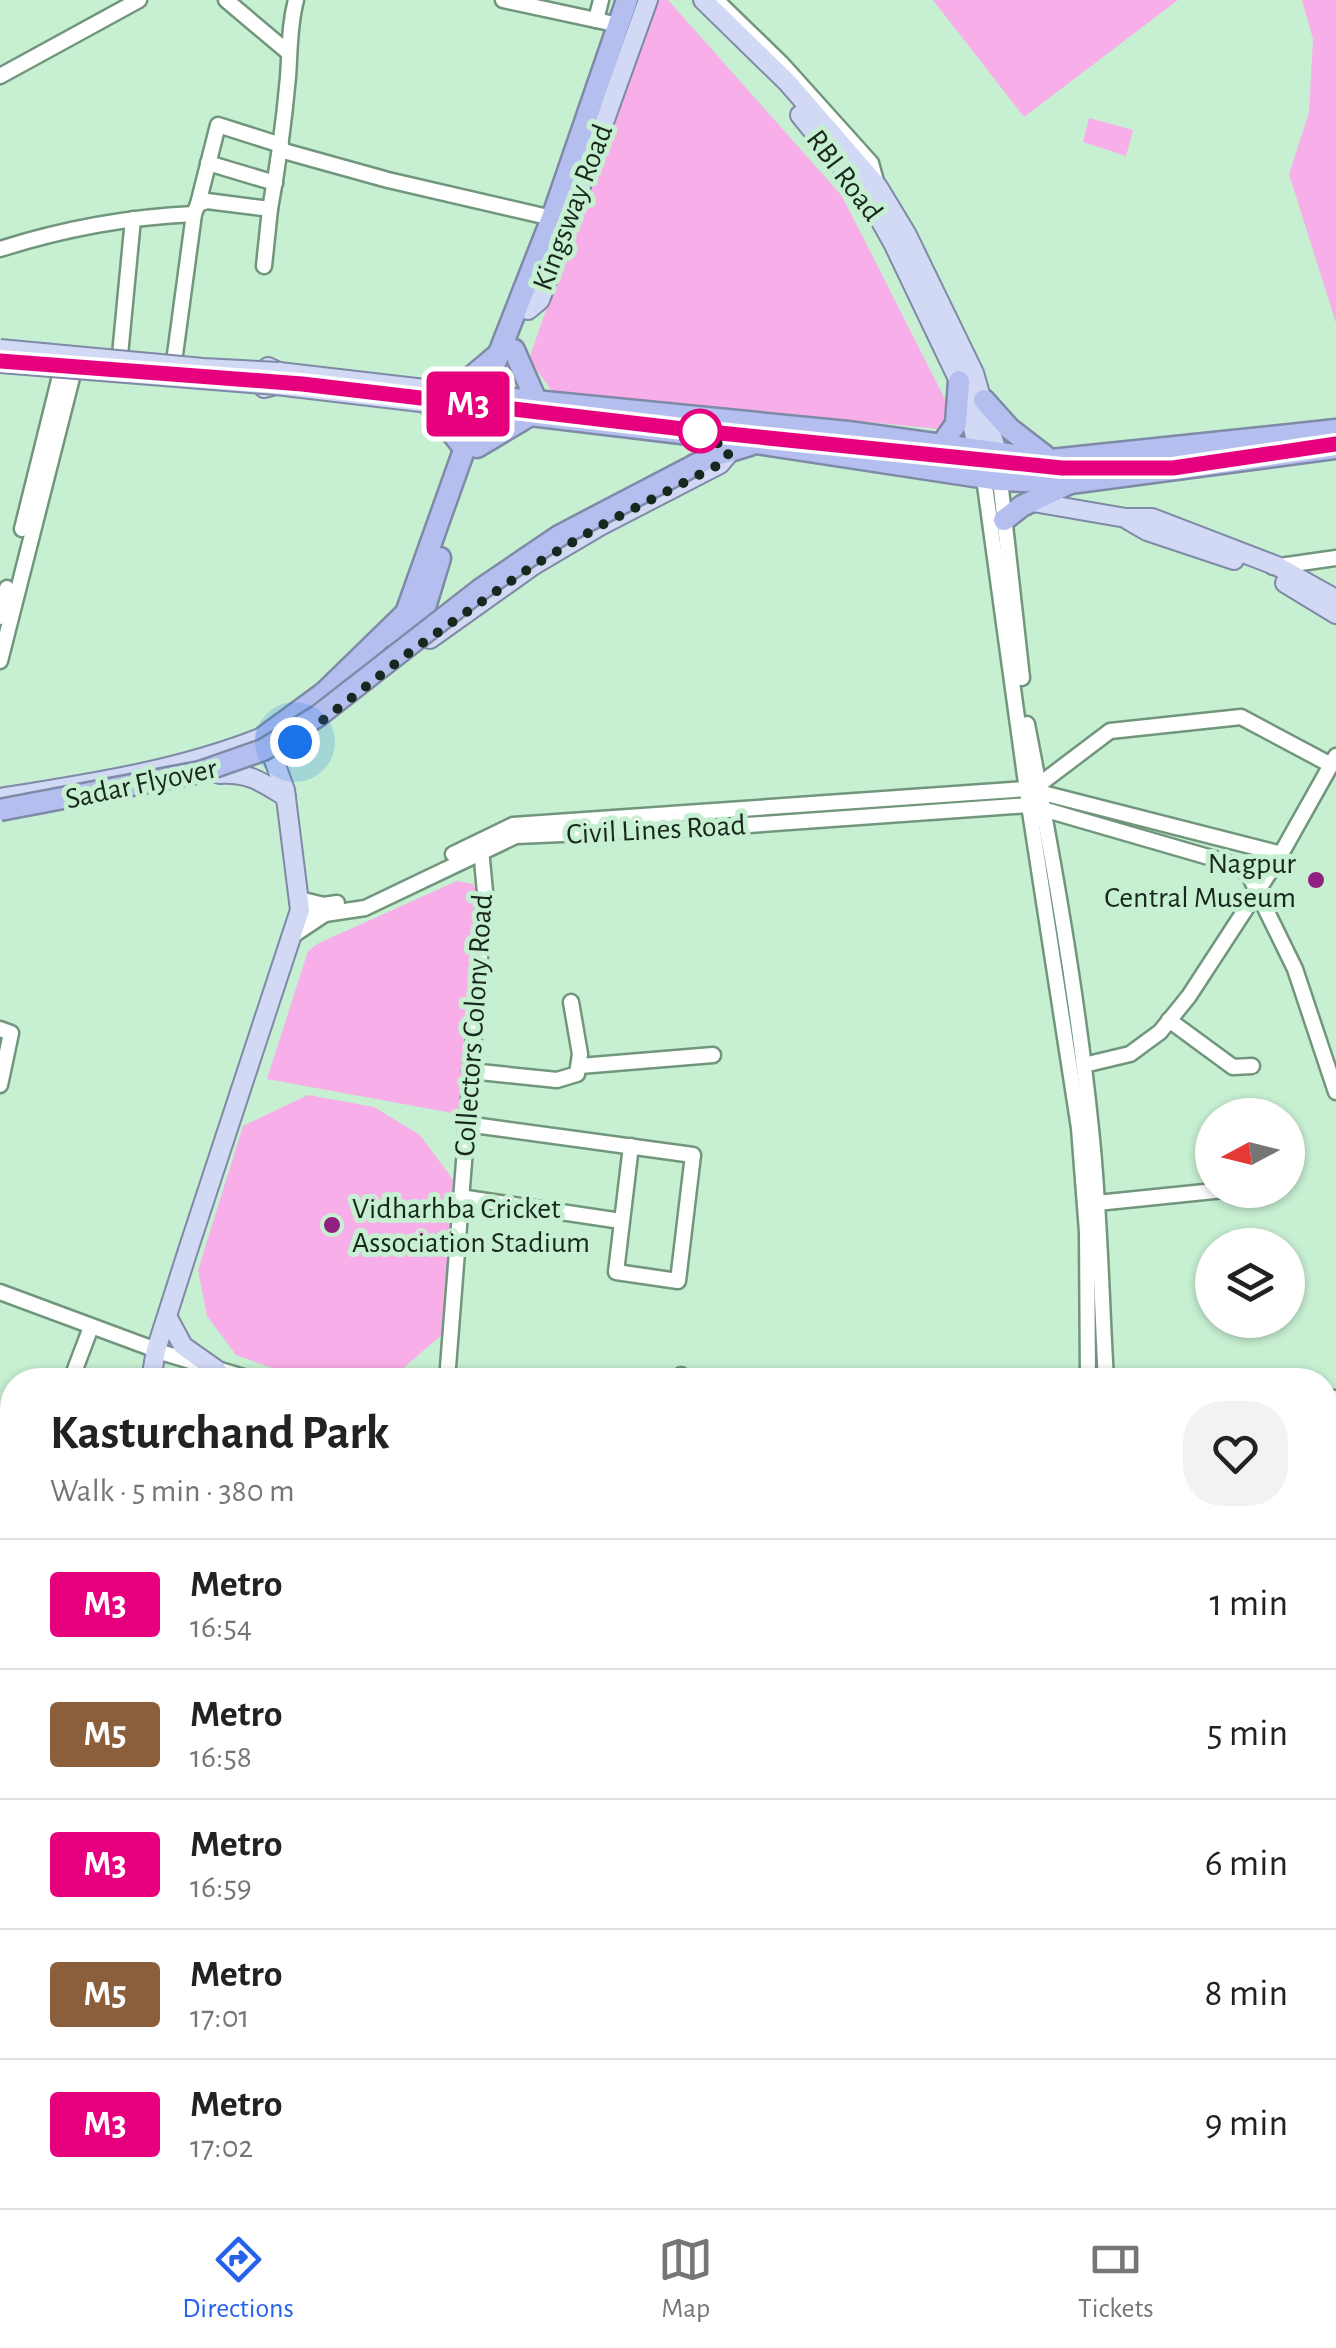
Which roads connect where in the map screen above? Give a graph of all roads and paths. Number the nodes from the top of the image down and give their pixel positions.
1 (226, 0) edge
2 (296, 0) edge
3 (503, 0) edge
4 (601, 0) edge
5 (627, 0) edge
6 (637, 0) edge
7 (648, 0) edge
8 (688, 0) edge
9 (703, 0) edge
10 (716, 0) edge
11 (130, 2) edge
12 (596, 20) junction
13 (619, 25) junction
14 (289, 54) junction
15 (0, 76) edge
16 (280, 148) junction
17 (208, 162) junction
18 (275, 183) junction
19 (878, 187) junction
20 (196, 209) junction
21 (270, 209) junction
22 (552, 218) junction
23 (133, 219) junction
24 (0, 249) edge
25 (264, 266) dead end
26 (531, 302) junction
27 (0, 346) edge
28 (72, 351) junction
29 (507, 351) junction
30 (120, 354) junction
31 (174, 362) junction
32 (0, 366) edge
33 (66, 374) junction
34 (277, 378) junction
35 (959, 381) junction
36 (429, 396) junction
37 (984, 400) junction
38 (487, 403) junction
39 (532, 407) junction
40 (737, 420) junction
41 (1336, 430) edge
42 (739, 444) junction
43 (941, 445) junction
44 (470, 448) junction
45 (1336, 448) edge
46 (987, 451) junction
47 (1051, 460) junction
48 (992, 479) junction
49 (1070, 484) junction
50 (1033, 502) junction
51 (1004, 520) junction
52 (1336, 558) edge
53 (1270, 568) junction
54 (422, 594) junction
55 (1336, 598) edge
56 (1336, 614) edge
57 (0, 617) edge
58 (0, 661) edge
59 (360, 693) junction
60 (269, 745) junction
61 (1334, 760) edge
62 (219, 774) junction
63 (1036, 796) junction
64 (286, 797) junction
65 (0, 804) edge
66 (0, 818) edge
67 (481, 850) junction
68 (1282, 854) junction
69 (296, 874) junction
70 (1257, 887) junction
71 (300, 905) junction
72 (324, 909) junction
73 (292, 936) junction
74 (571, 1002) dead end
75 (1169, 1020) junction
76 (0, 1029) edge
77 (713, 1054) dead end
78 (1084, 1065) junction
79 (580, 1066) junction
80 (1252, 1066) dead end
81 (1332, 1067) edge
82 (470, 1071) junction
83 (0, 1085) edge
84 (1336, 1092) edge
85 (466, 1124) junction
86 (631, 1146) junction
87 (1195, 1193) edge
88 (460, 1196) junction
89 (1098, 1203) junction
90 (621, 1221) junction
91 (0, 1296) edge
92 (166, 1325) junction
93 (90, 1330) junction
94 (161, 1355) junction
95 (75, 1368) edge
96 (156, 1368) edge
97 (162, 1368) edge
98 (194, 1368) edge
99 (207, 1368) edge
100 (448, 1368) edge
101 (1088, 1368) edge
102 (1106, 1368) edge

1 - 14 street
2 - 14 street
3 - 12 street
4 - 12 street
5 - 13 highway
6 - 26 highway
7 - 26 main road, Kingsway Road
8 - 35 main road, RBI Road
9 - 19 main road
10 - 19 street
11 - 15 street
12 - 13 street
13 - 22 highway
14 - 16 street
16 - 17 street
16 - 18 street
16 - 22 street
17 - 18 street
17 - 20 street
18 - 21 street
19 - 37 main road
20 - 21 street
20 - 23 street
20 - 31 street
21 - 25 street
22 - 29 highway
23 - 24 street
23 - 30 street
26 - 29 highway, Kingsway Road
27 - 28 main road
27 - 34 main road, bridge
28 - 30 main road
28 - 33 street
29 - 36 highway
29 - 38 highway, Kingsway Road
29 - 39 highway
30 - 31 main road
31 - 34 main road
32 - 33 main road
32 - 34 main road, bridge
33 - 34 main road
33 - 57 street
33 - 58 street
34 - 36 main road
35 - 43 highway
35 - 46 main road, RBI Road
36 - 38 main road
36 - 44 highway
37 - 46 main road
37 - 47 highway
38 - 39 highway
38 - 44 highway, Kingsway Road
39 - 40 highway
39 - 42 highway
39 - 44 highway
40 - 42 highway
40 - 43 highway
41 - 47 highway
42 - 48 highway
42 - 59 main road
42 - 65 highway, Sadar Flyover, bridge
43 - 46 highway
44 - 54 highway, Kingsway Road
45 - 49 highway
46 - 47 highway
46 - 48 main road
48 - 49 highway
48 - 51 street
48 - 63 street
49 - 50 highway
50 - 51 highway
50 - 53 main road
51 - 63 street
52 - 53 street
53 - 55 main road
53 - 56 main road
54 - 59 highway
54 - 60 highway
59 - 60 main road
60 - 62 main road
60 - 64 main road
60 - 65 main road
61 - 63 street
61 - 68 street
62 - 64 main road
62 - 66 main road
63 - 67 street, Civil Lines Road
63 - 68 street
63 - 70 street
63 - 72 street
63 - 78 street
63 - 101 street
64 - 69 main road
67 - 72 street, Civil Lines Road
67 - 82 street, Collectors Colony Road
68 - 70 street
69 - 71 main road
69 - 72 street
70 - 75 street
70 - 81 street
71 - 72 street
71 - 73 main road
72 - 73 street
73 - 92 main road
74 - 79 street
75 - 78 street
75 - 80 street
76 - 83 street
77 - 79 street
78 - 89 street
79 - 82 street
81 - 84 street
82 - 85 street, Collectors Colony Road
85 - 86 street
85 - 88 street, Collectors Colony Road
86 - 90 street
86 - 90 street
87 - 89 street
88 - 90 street
88 - 100 street, Collectors Colony Road
89 - 102 street
91 - 93 street
92 - 94 main road
92 - 99 main road
93 - 94 street
93 - 95 street
94 - 96 main road
94 - 97 main road
94 - 98 street

